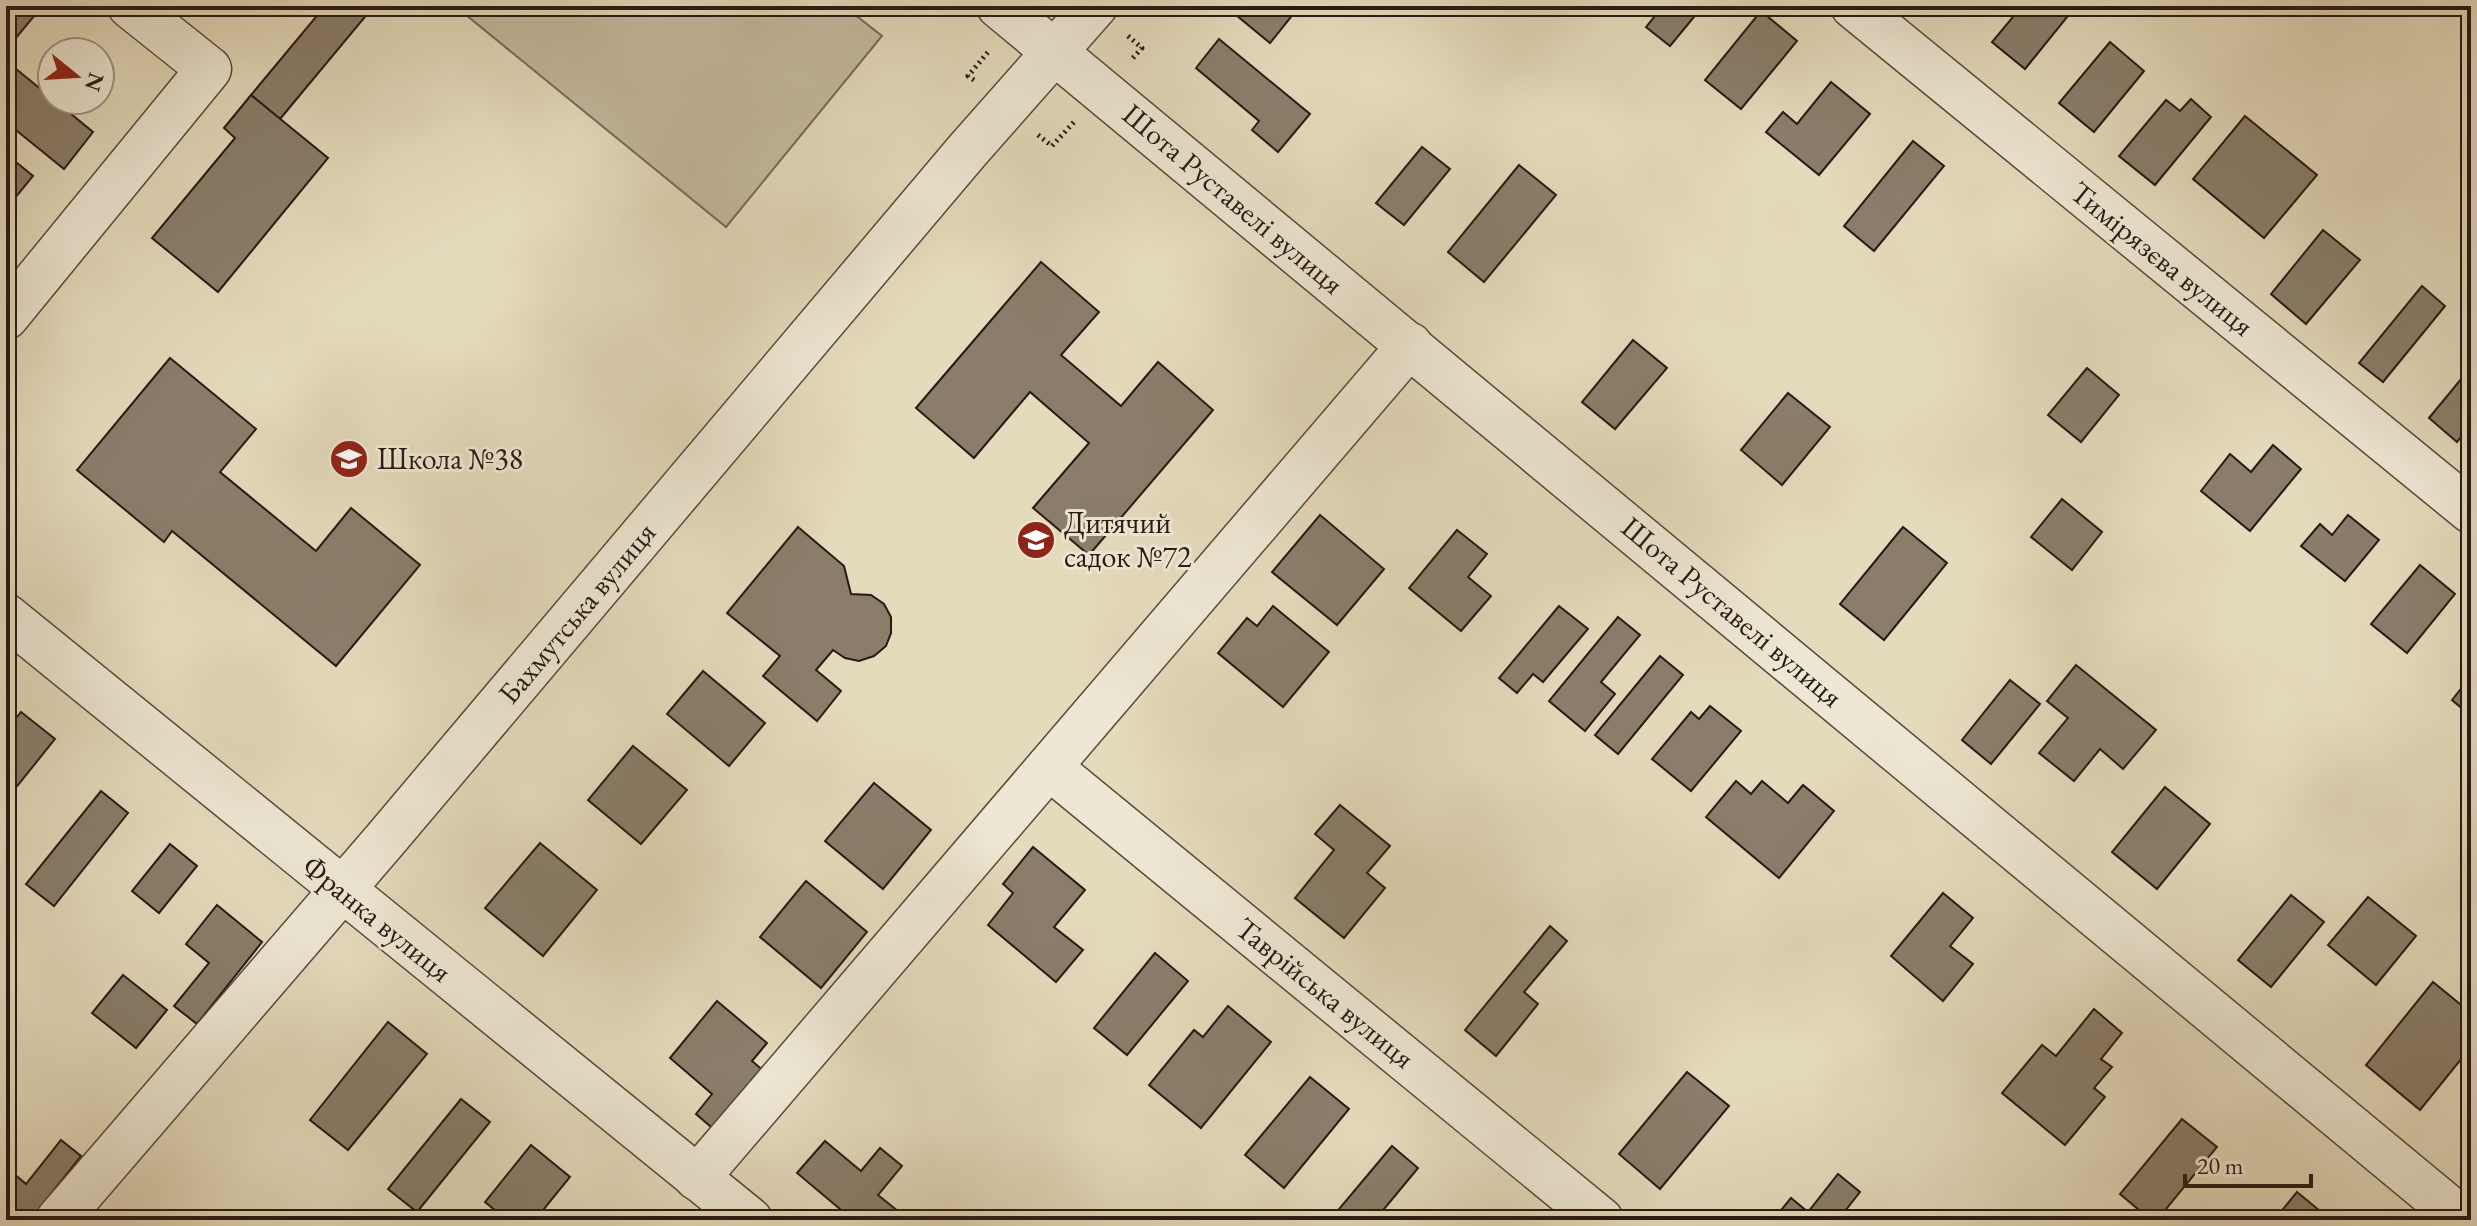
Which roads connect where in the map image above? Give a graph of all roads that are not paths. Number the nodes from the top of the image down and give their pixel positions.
1 (130, 6) edge
2 (999, 6) edge
3 (1853, 6) edge
4 (1109, 18) edge
5 (1056, 52) junction
6 (6, 317) edge
7 (1410, 345) junction
8 (2471, 511) edge
9 (6, 616) edge
10 (1049, 767) junction
11 (342, 891) junction
12 (697, 1178) junction
13 (58, 1220) edge
14 (750, 1220) edge
15 (1601, 1220) edge
16 (2463, 1220) edge

1 - 6 street
2 - 5 street, Шота Руставелі вулиця
3 - 8 street, Тимірязєва вулиця
4 - 5 street, Бахмутська вулиця
5 - 7 street, Шота Руставелі вулиця
5 - 11 street, Бахмутська вулиця
7 - 10 street
7 - 16 street, Шота Руставелі вулиця
9 - 11 street, Франка вулиця
10 - 12 street
10 - 15 street, Таврійська вулиця
11 - 12 street, Франка вулиця
11 - 13 street, Бахмутська вулиця
12 - 14 street, Франка вулиця

